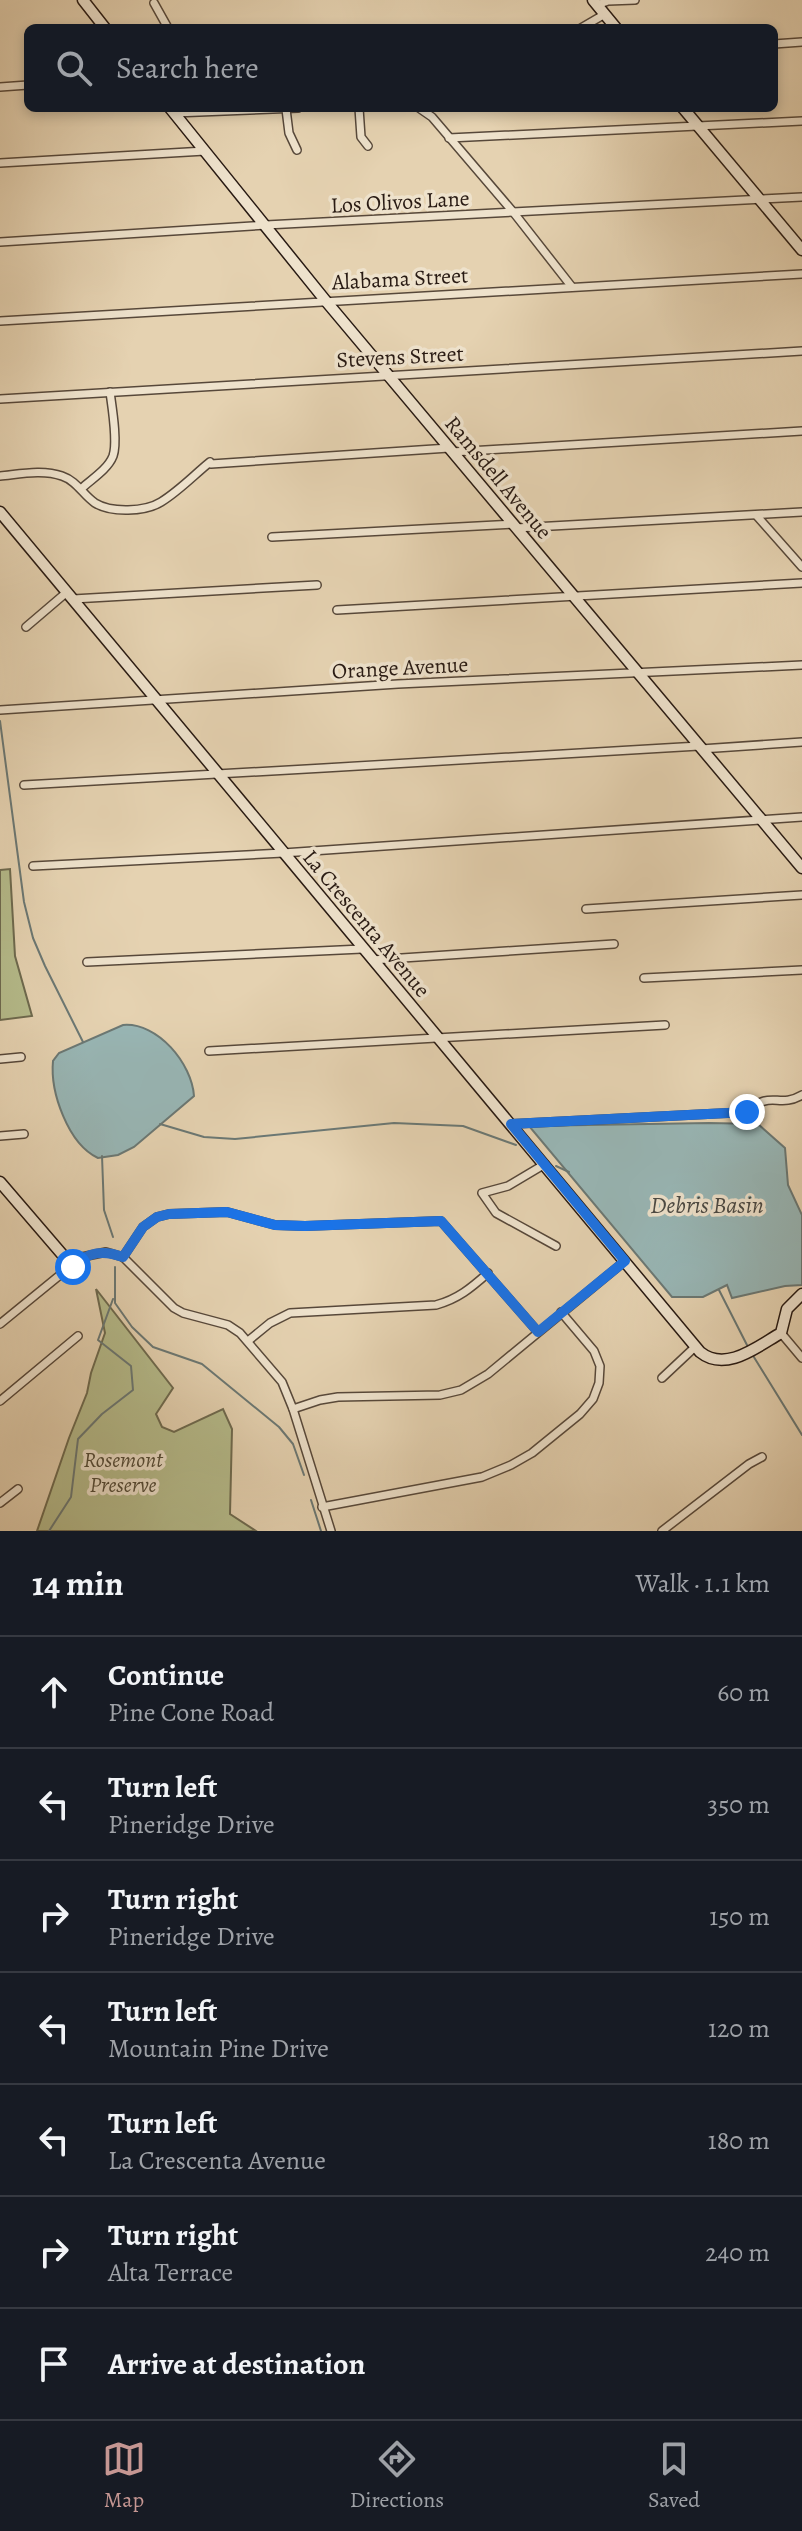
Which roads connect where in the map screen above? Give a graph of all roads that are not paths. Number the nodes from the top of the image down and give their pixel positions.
1 (83, 0) edge
2 (635, 0) edge
3 (154, 3) dead end
4 (598, 7) edge
5 (102, 24) edge
6 (166, 24) edge
7 (584, 24) edge
8 (613, 24) edge
9 (802, 42) edge
10 (778, 44) edge
11 (24, 85) edge
12 (0, 87) edge
13 (173, 112) edge
14 (286, 112) edge
15 (359, 112) edge
16 (425, 112) edge
17 (686, 112) edge
18 (802, 121) edge
19 (699, 127) junction
20 (449, 138) junction
21 (368, 146) dead end
22 (297, 150) dead end
23 (206, 151) junction
24 (0, 163) edge
25 (802, 197) edge
26 (761, 200) junction
27 (514, 213) junction
28 (266, 225) junction
29 (0, 242) edge
30 (802, 250) edge
31 (802, 274) edge
32 (572, 287) junction
33 (325, 300) junction
34 (0, 321) edge
35 (802, 351) edge
36 (387, 375) junction
37 (110, 392) junction
38 (0, 399) edge
39 (802, 431) edge
40 (451, 450) junction
41 (0, 476) edge
42 (82, 488) junction
43 (0, 512) edge
44 (802, 512) edge
45 (756, 515) junction
46 (514, 526) junction
47 (272, 537) dead end
48 (802, 567) edge
49 (802, 583) edge
50 (317, 585) dead end
51 (70, 596) junction
52 (574, 597) junction
53 (337, 610) dead end
54 (26, 627) dead end
55 (802, 665) edge
56 (639, 674) junction
57 (155, 700) junction
58 (0, 710) edge
59 (802, 742) edge
60 (700, 747) junction
61 (216, 773) junction
62 (24, 785) dead end
63 (802, 817) edge
64 (761, 820) junction
65 (283, 853) junction
66 (33, 866) dead end
67 (802, 868) edge
68 (802, 895) edge
69 (586, 909) dead end
70 (614, 944) dead end
71 (362, 949) junction
72 (372, 960) junction
73 (87, 962) dead end
74 (802, 970) edge
75 (644, 978) dead end
76 (665, 1025) dead end
77 (439, 1039) junction
78 (209, 1051) dead end
79 (21, 1057) dead end
80 (0, 1059) edge
81 (802, 1095) edge
82 (511, 1124) junction
83 (24, 1134) dead end
84 (0, 1136) edge
85 (545, 1164) junction
86 (0, 1182) edge
87 (556, 1246) dead end
88 (123, 1257) junction
89 (625, 1261) junction
90 (73, 1267) junction
91 (488, 1273) junction
92 (802, 1294) edge
93 (561, 1312) junction
94 (0, 1324) edge
95 (538, 1332) junction
96 (781, 1333) junction
97 (78, 1336) dead end
98 (248, 1341) junction
99 (695, 1347) junction
100 (802, 1358) edge
101 (662, 1378) dead end
102 (0, 1401) edge
103 (293, 1409) junction
104 (762, 1457) dead end
105 (18, 1489) dead end
106 (0, 1503) edge
107 (322, 1507) junction
108 (331, 1531) edge
109 (662, 1531) edge

1 - 5 street
2 - 4 street
3 - 6 street
4 - 7 street
4 - 8 street
9 - 10 street
11 - 12 street
13 - 23 street, Ramsdell Avenue
14 - 22 street
15 - 21 street
16 - 20 street
17 - 19 street
18 - 19 street
19 - 20 street
19 - 26 street
20 - 27 street
23 - 24 street
23 - 28 street, Ramsdell Avenue
25 - 26 street, Los Olivos Lane
26 - 27 street, Los Olivos Lane
26 - 30 street
27 - 28 street, Los Olivos Lane
27 - 32 street
28 - 29 street, Los Olivos Lane
28 - 33 street, Ramsdell Avenue
31 - 32 street, Alabama Street
32 - 33 street, Alabama Street
33 - 34 street, Alabama Street
33 - 36 street, Ramsdell Avenue
35 - 36 street, Stevens Street
36 - 37 street, Stevens Street
36 - 40 street, Ramsdell Avenue
37 - 38 street, Stevens Street
37 - 42 street
39 - 40 street
40 - 42 street
40 - 46 street, Ramsdell Avenue
41 - 42 street
43 - 51 street, La Crescenta Avenue
44 - 45 street
45 - 46 street
45 - 48 street
46 - 47 street
46 - 52 street, Ramsdell Avenue
49 - 52 street
50 - 51 street
51 - 54 street
51 - 57 street, La Crescenta Avenue
52 - 53 street
52 - 56 street, Ramsdell Avenue
55 - 56 street, Orange Avenue
56 - 57 street, Orange Avenue
56 - 60 street, Ramsdell Avenue
57 - 58 street, Orange Avenue
57 - 61 street, La Crescenta Avenue
59 - 60 street
60 - 61 street
60 - 64 street, Ramsdell Avenue
61 - 62 street
61 - 65 street, La Crescenta Avenue
63 - 64 street
64 - 65 street
64 - 67 street, Ramsdell Avenue
65 - 66 street
65 - 71 street, La Crescenta Avenue
68 - 69 street
70 - 72 street
71 - 72 street, La Crescenta Avenue
71 - 73 street
72 - 77 street, La Crescenta Avenue
74 - 75 street
76 - 77 street
77 - 78 street
77 - 82 street, La Crescenta Avenue
79 - 80 street
81 - 82 street
82 - 85 street, La Crescenta Avenue
83 - 84 street
85 - 87 street
85 - 89 street, La Crescenta Avenue
86 - 90 street
88 - 90 street
88 - 91 street
88 - 98 street
89 - 93 street
89 - 99 street, La Crescenta Avenue
90 - 94 street
91 - 95 street
91 - 98 street
92 - 96 street
93 - 95 street
93 - 107 street
95 - 103 street
96 - 99 street, La Crescenta Avenue
96 - 100 street
97 - 102 street
98 - 103 street
99 - 101 street
103 - 107 street
104 - 109 street
105 - 106 street
107 - 108 street

